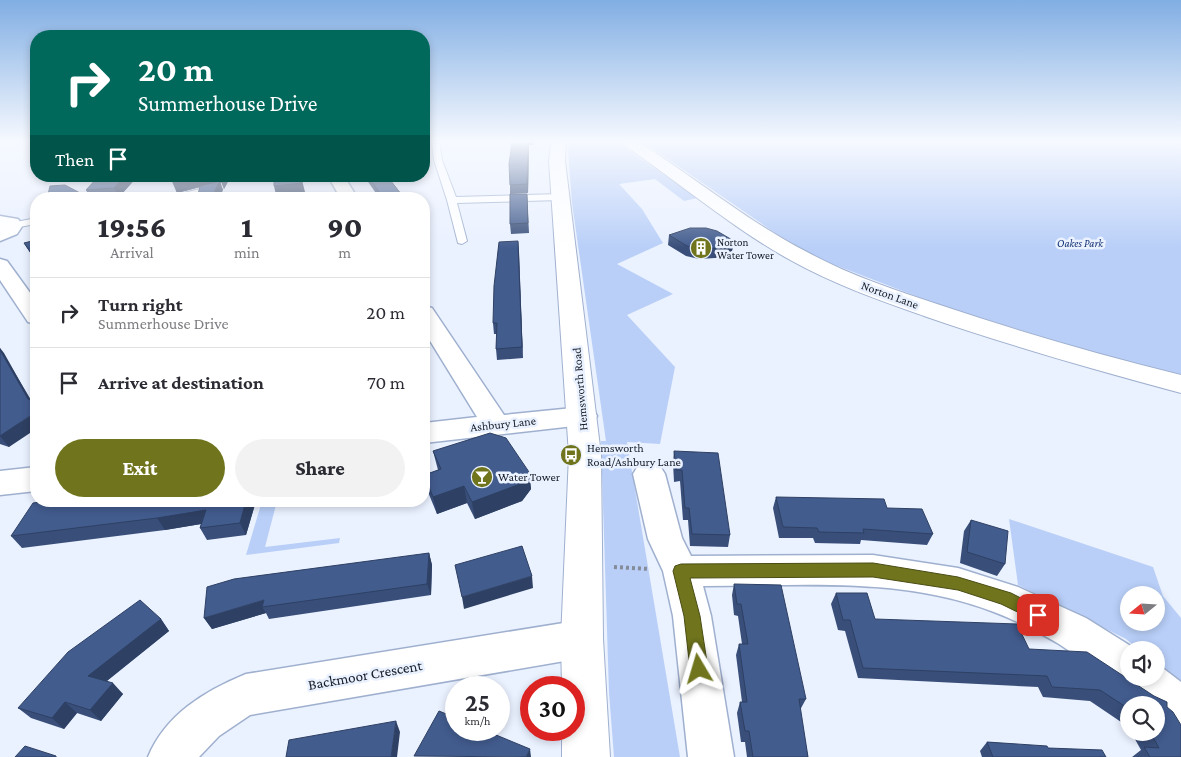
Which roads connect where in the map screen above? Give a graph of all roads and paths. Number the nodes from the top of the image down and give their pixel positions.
1 (444, 177) edge
2 (558, 177) edge
3 (681, 177) edge
4 (219, 187) edge
5 (196, 192) edge
6 (560, 197) junction
7 (452, 200) junction
8 (30, 222) edge
9 (5, 227) edge
10 (462, 241) dead end
11 (0, 265) edge
12 (30, 308) edge
13 (430, 322) edge
14 (1181, 384) edge
15 (583, 416) junction
16 (496, 425) junction
17 (432, 435) edge
18 (649, 474) dead end
19 (30, 480) edge
20 (0, 483) edge
21 (585, 565) junction
22 (681, 571) junction
23 (582, 639) junction
24 (1120, 662) edge
25 (1153, 686) edge
26 (1181, 709) edge
27 (171, 757) edge
28 (586, 757) edge
29 (710, 757) edge

1 - 7 lane
2 - 6 street, Hemsworth Road
3 - 14 street, Norton Lane
4 - 5 lane
6 - 7 lane
6 - 15 street, Hemsworth Road
7 - 10 lane
8 - 9 lane
11 - 12 street
13 - 16 street
15 - 16 street, Ashbury Lane
15 - 21 street, Hemsworth Road
16 - 17 street, Ashbury Lane
18 - 22 street
19 - 20 street
21 - 22 path
21 - 23 street, Hemsworth Road
22 - 24 street
22 - 29 street
23 - 27 street, Backmoor Crescent
23 - 28 street, Hemsworth Road
25 - 26 street

